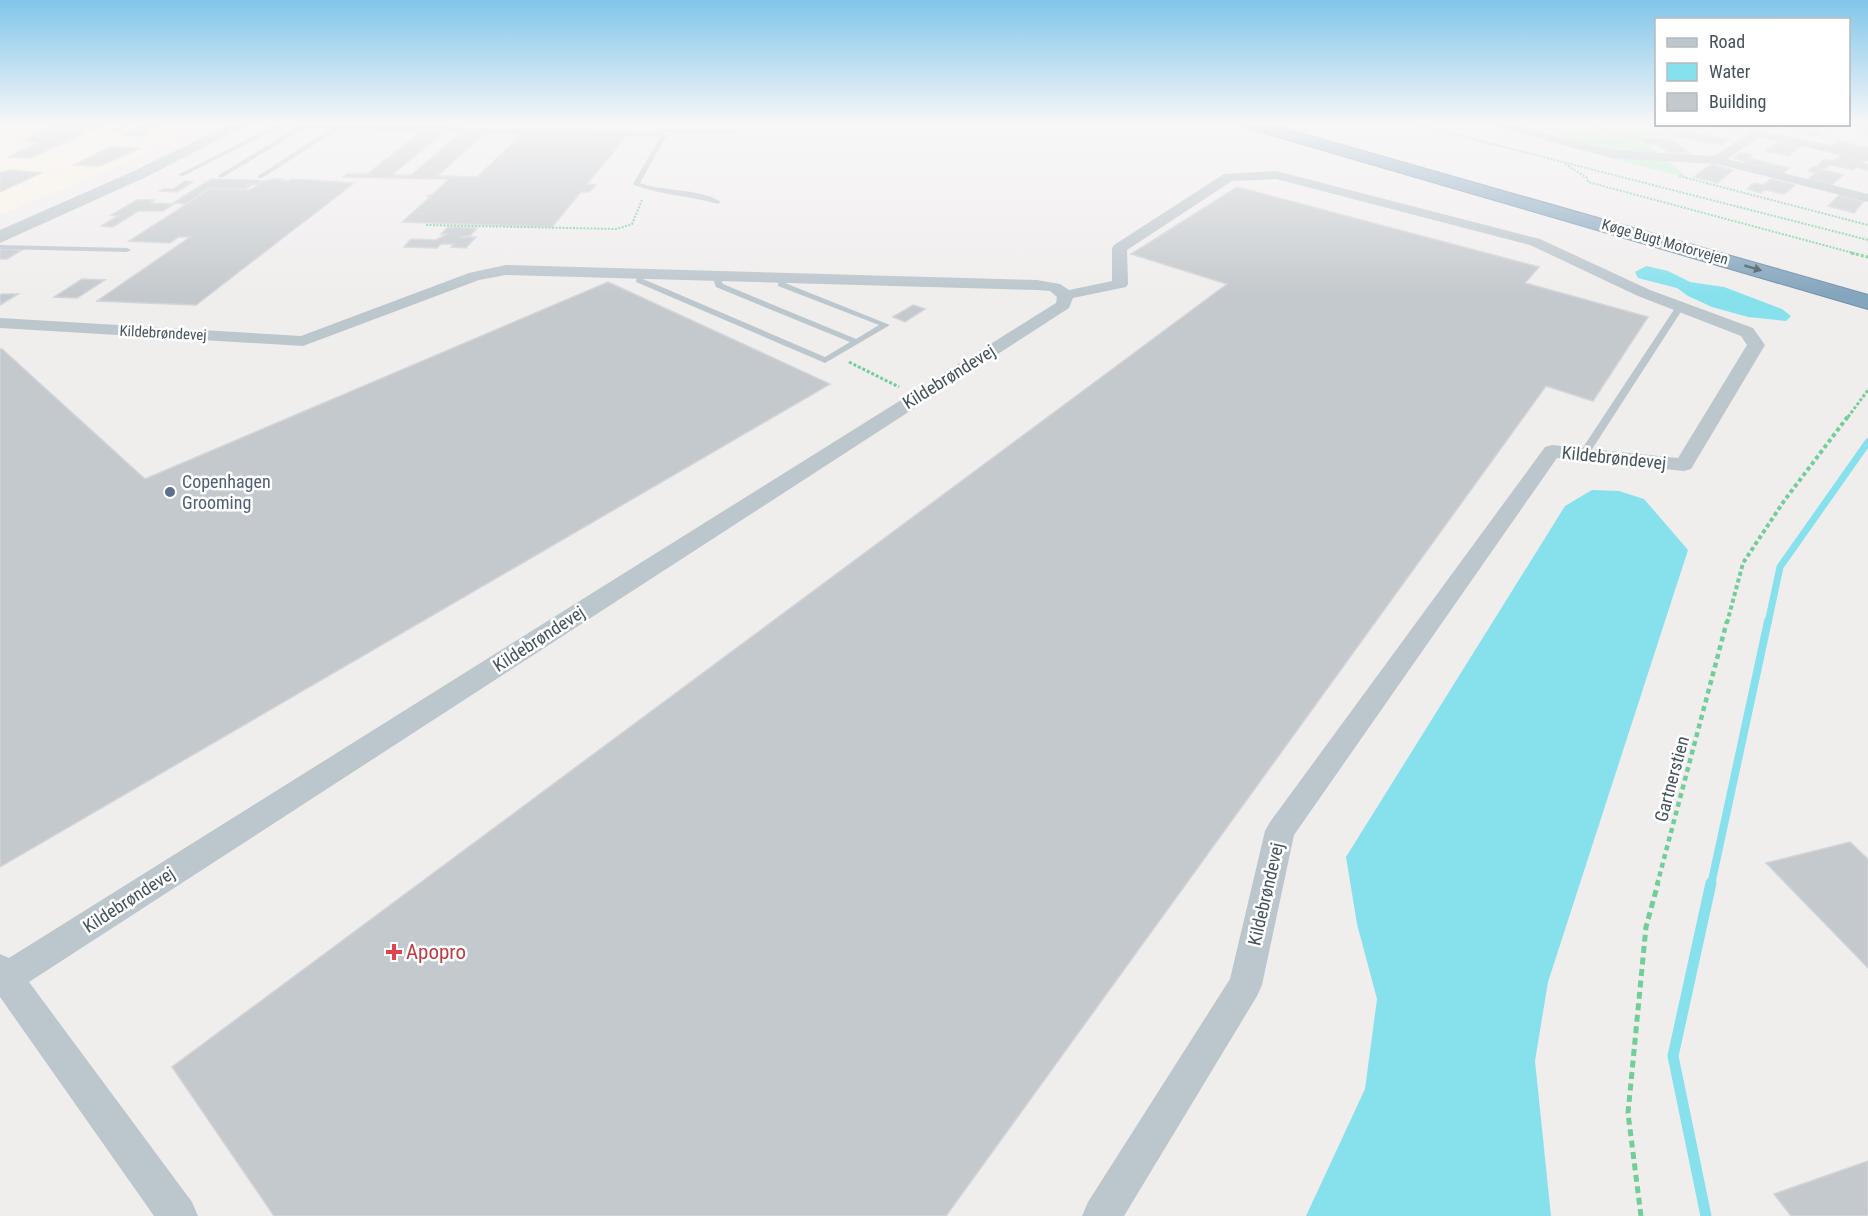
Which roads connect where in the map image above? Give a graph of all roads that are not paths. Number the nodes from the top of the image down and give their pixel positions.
1 (123, 182) edge
2 (637, 182) edge
3 (1222, 182) edge
4 (1299, 182) edge
5 (1450, 182) edge
6 (1803, 182) edge
7 (1868, 198) edge
8 (718, 202) dead end
9 (0, 237) edge
10 (0, 247) edge
11 (127, 250) dead end
12 (641, 274) junction
13 (716, 276) junction
14 (782, 278) junction
15 (1066, 295) junction
16 (1868, 302) edge
17 (1680, 307) junction
18 (0, 323) edge
19 (857, 342) junction
20 (1583, 455) junction
21 (3, 974) edge
22 (178, 1216) edge
23 (1102, 1216) edge

1 - 9 street
2 - 8 lane
3 - 15 street, Kildebrøndevej
4 - 17 street, Kildebrøndevej
5 -> 16 highway, Køge Bugt Motorvejen
6 - 7 street
10 - 11 lane
12 - 13 street, Kildebrøndevej
12 - 18 street, Kildebrøndevej
12 - 19 lane
13 - 14 street, Kildebrøndevej
13 - 19 lane
14 - 15 street, Kildebrøndevej
14 - 19 lane
15 - 21 street, Kildebrøndevej
17 - 20 lane
17 - 20 street, Kildebrøndevej
20 - 23 street, Kildebrøndevej
21 - 22 street, Kildebrøndevej

